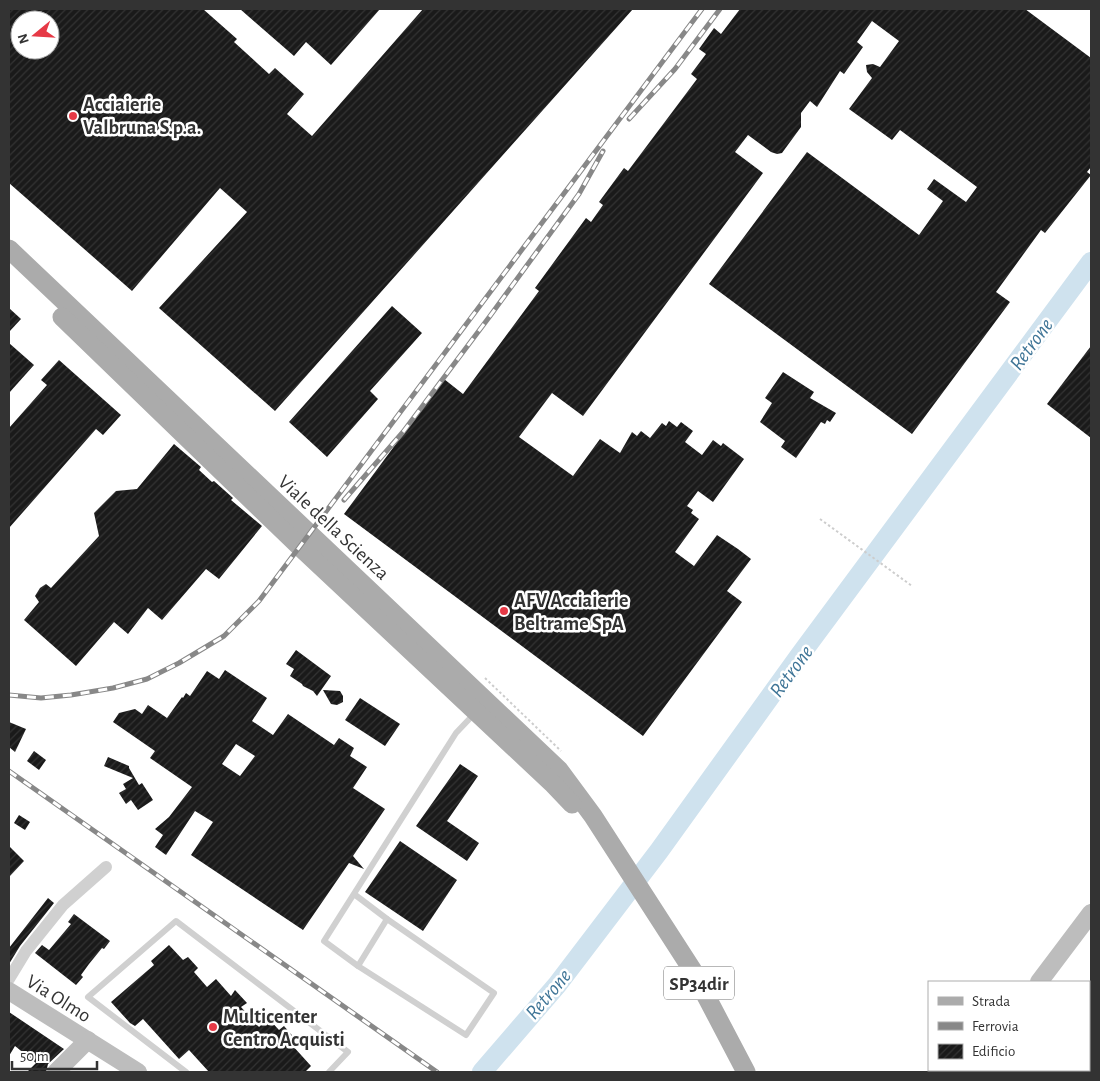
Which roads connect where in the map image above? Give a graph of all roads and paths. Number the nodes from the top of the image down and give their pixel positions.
1 (9, 249) edge
2 (9, 266) edge
3 (820, 519) dead end
4 (912, 586) dead end
5 (476, 712) junction
6 (614, 850) junction
7 (106, 867) dead end
8 (354, 894) junction
9 (1091, 913) edge
10 (387, 919) junction
11 (358, 966) junction
12 (9, 979) edge
13 (1040, 981) edge
14 (9, 992) edge
15 (88, 1040) junction
16 (56, 1072) edge
17 (138, 1072) edge
18 (186, 1072) edge
19 (329, 1072) edge
20 (746, 1072) edge

1 - 6 main road, Viale della Scienza
2 - 5 main road, Viale della Scienza
3 - 4 path
5 - 6 main road, Viale della Scienza
5 - 8 lane
6 - 20 main road, Viale della Scienza / SP34dir
7 - 12 street
8 - 10 lane
8 - 11 lane
9 - 13 main road
10 - 11 lane
10 - 11 lane
14 - 15 main road, Via Olmo
15 - 16 main road
15 - 17 main road, Via Olmo
18 - 19 lane

